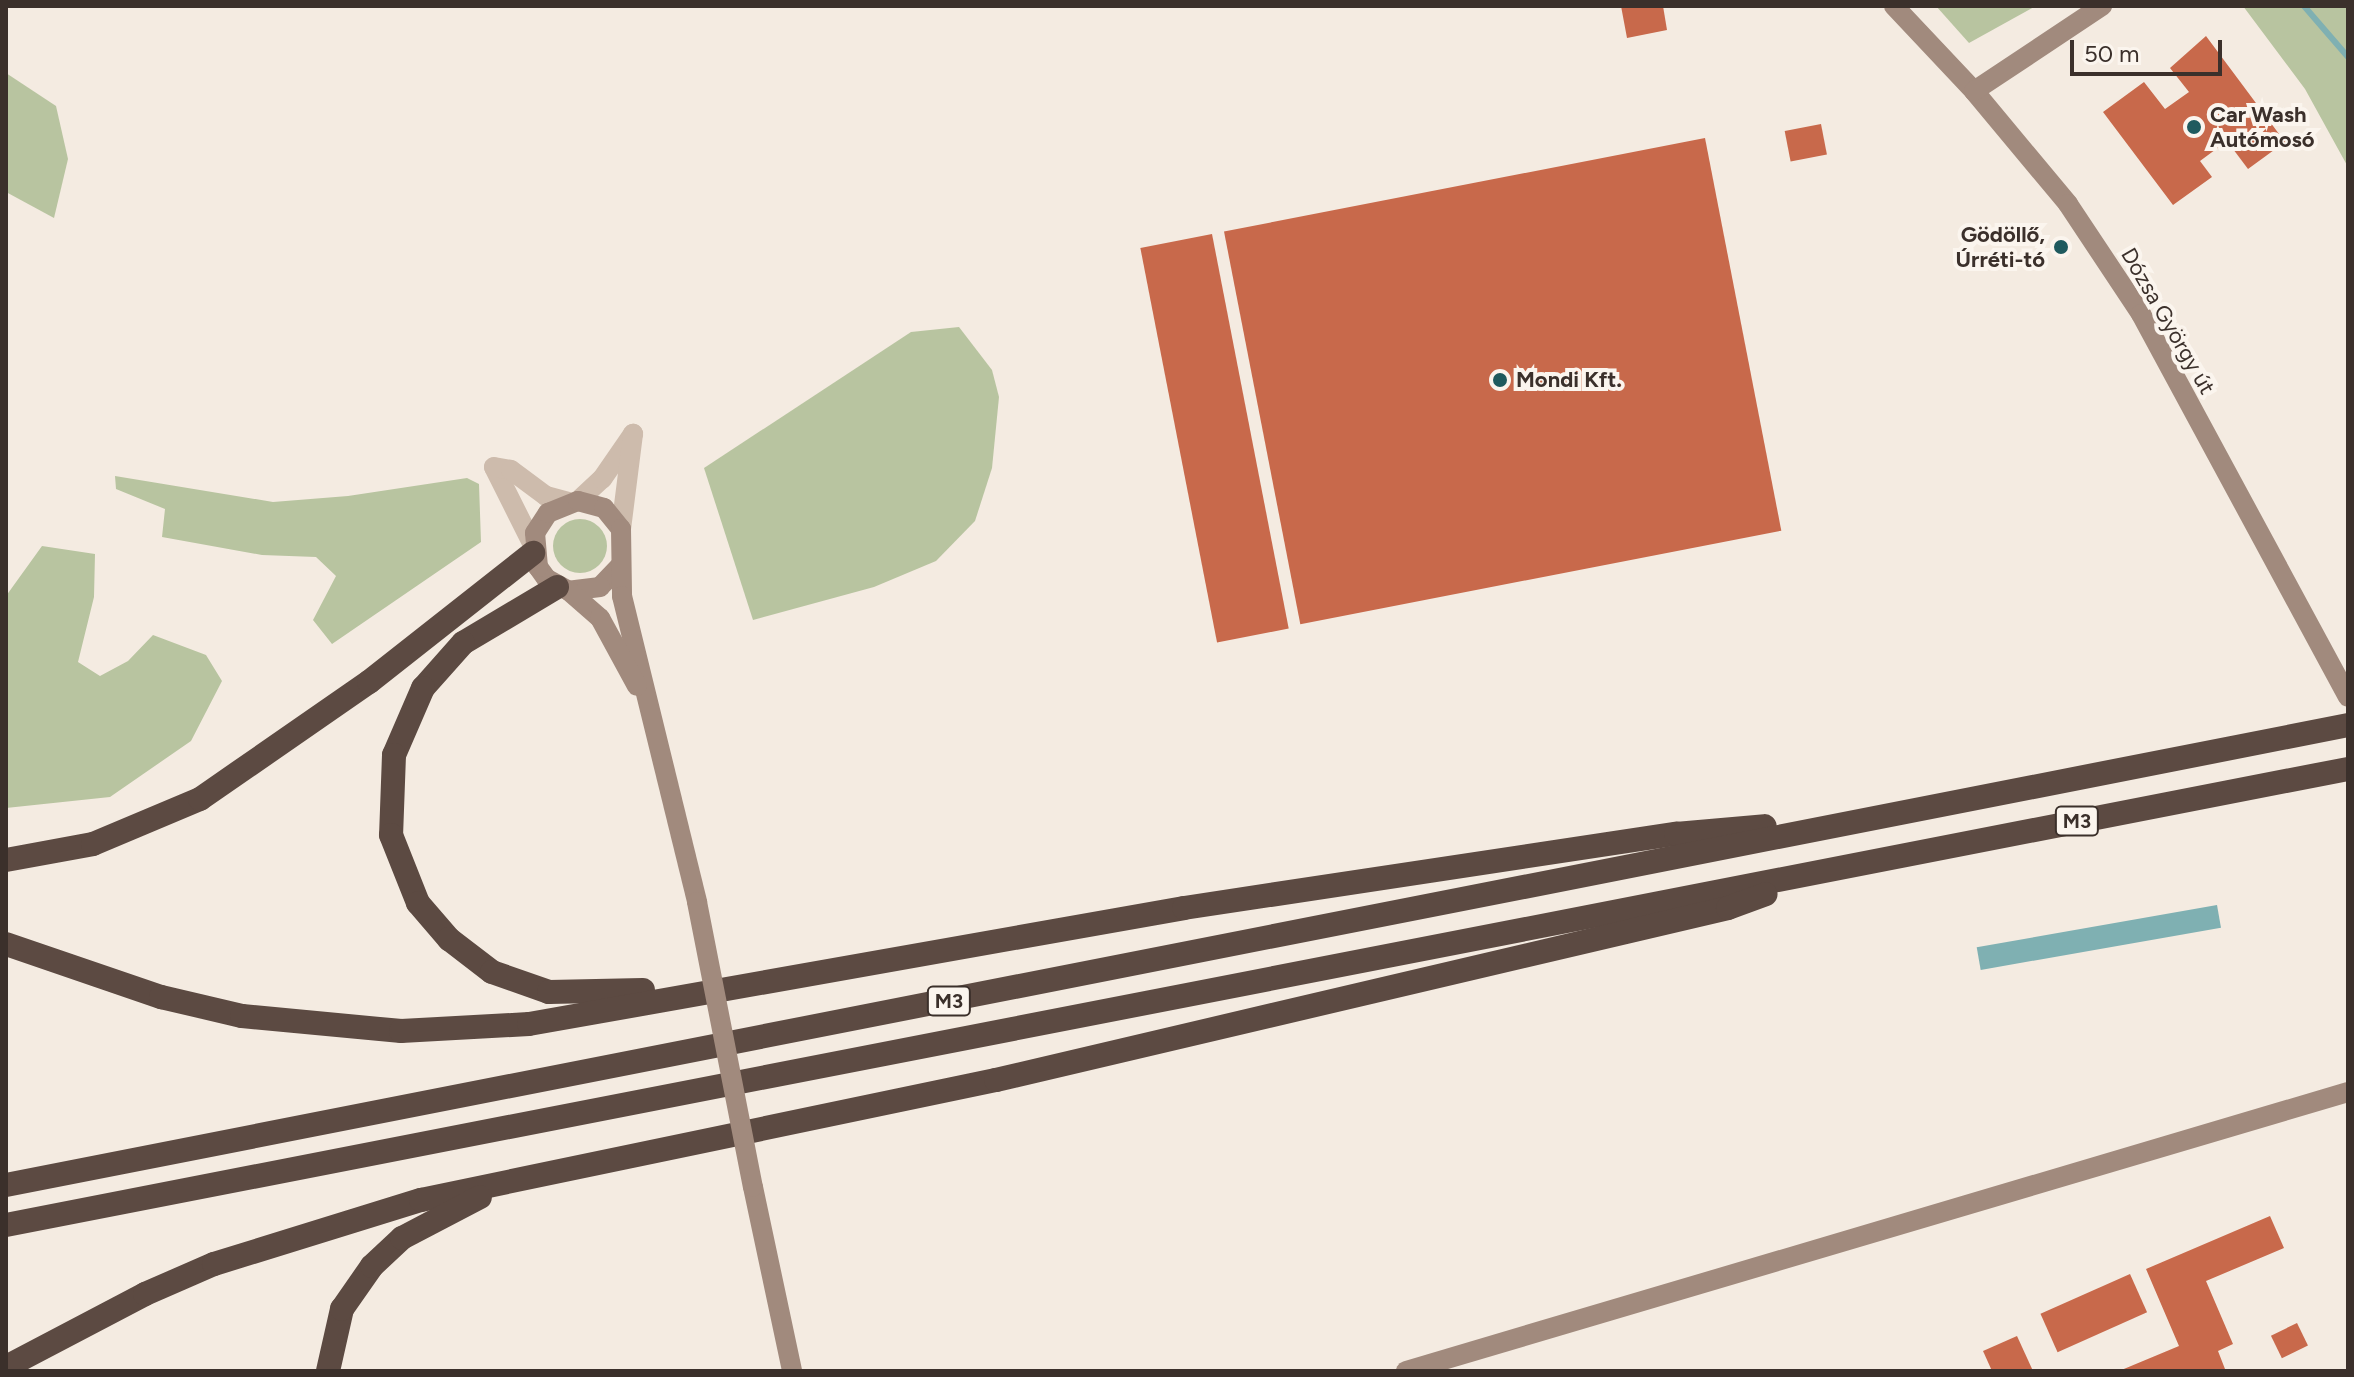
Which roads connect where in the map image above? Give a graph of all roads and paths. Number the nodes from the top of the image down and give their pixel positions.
1 (1894, 6) edge
2 (2102, 6) edge
3 (1974, 91) junction
4 (574, 501) junction
5 (621, 529) junction
6 (533, 549) junction
7 (621, 565) junction
8 (563, 589) junction
9 (2348, 697) edge
10 (654, 722) junction
11 (2348, 725) edge
12 (2348, 769) edge
13 (1891, 815) junction
14 (6, 860) edge
15 (1847, 865) junction
16 (6, 944) edge
17 (785, 976) junction
18 (2348, 1092) edge
19 (510, 1182) junction
20 (6, 1185) edge
21 (6, 1225) edge
22 (6, 1367) edge
23 (793, 1370) edge
24 (328, 1371) edge
25 (1406, 1371) edge

1 - 3 street, Dózsa György út
2 - 3 street
3 - 9 street, Dózsa György út
4 - 5 street
4 - 5 street
4 - 6 street
4 - 6 street
5 - 7 street
6 - 8 street
6 - 14 highway
7 - 8 street
7 - 10 street
8 - 10 street
8 - 17 highway
10 - 23 street, bridge
11 - 13 highway, M3
12 - 15 highway, M3
13 - 17 highway
13 - 20 highway, M3
15 - 19 highway
15 - 21 highway, M3
16 - 17 highway
18 - 25 street
19 - 22 highway
19 - 24 highway

